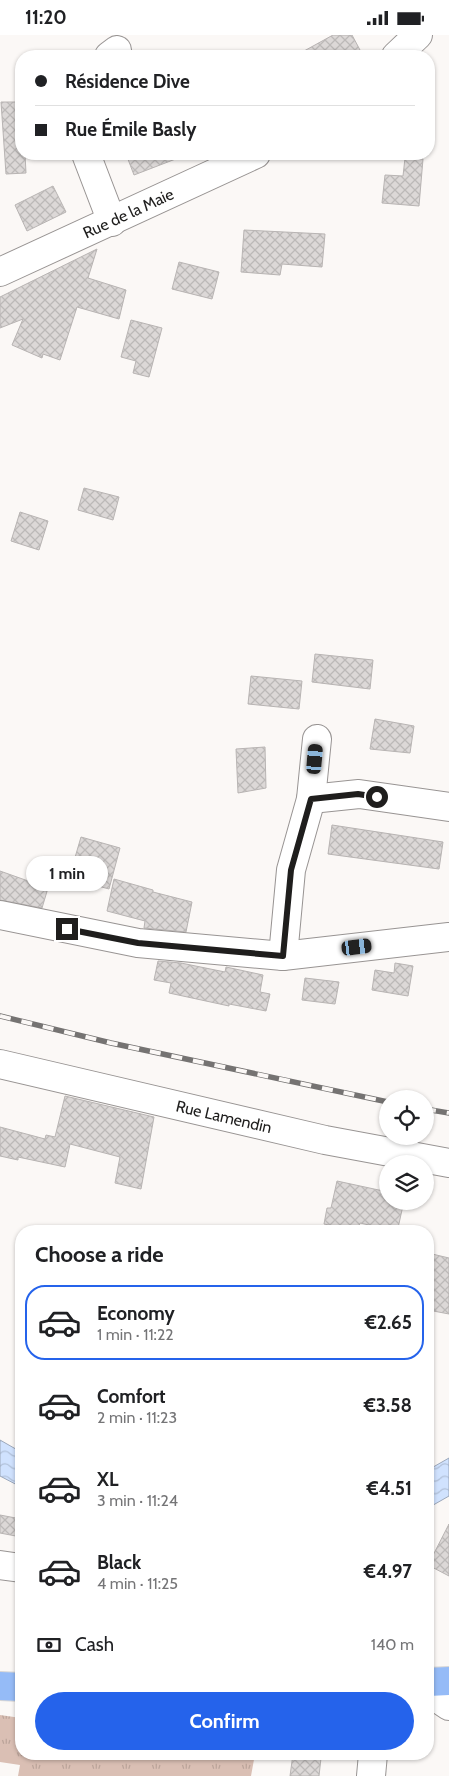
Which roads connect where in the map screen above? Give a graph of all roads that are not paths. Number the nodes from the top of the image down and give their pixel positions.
1 (418, 35) edge
2 (402, 50) edge
3 (88, 160) edge
4 (243, 160) edge
5 (112, 222) junction
6 (0, 272) edge
7 (317, 739) dead end
8 (311, 799) junction
9 (449, 807) edge
10 (0, 915) edge
11 (449, 937) edge
12 (283, 956) junction
13 (0, 1064) edge
14 (449, 1163) edge
15 (0, 1565) edge
16 (15, 1567) edge
17 (449, 1681) edge
18 (434, 1682) edge
19 (0, 1685) edge
20 (15, 1686) edge
21 (434, 1696) edge
22 (449, 1706) edge
23 (372, 1760) edge
24 (371, 1776) edge

1 - 2 street
3 - 5 street
4 - 5 street, Rue de la Maie
5 - 6 street, Rue de la Maie
7 - 8 street
8 - 9 street
8 - 12 street
10 - 12 street
11 - 12 street
13 - 14 street, Rue Lamendin
15 - 16 street
17 - 18 main road
19 - 20 main road
21 - 22 street
23 - 24 street

